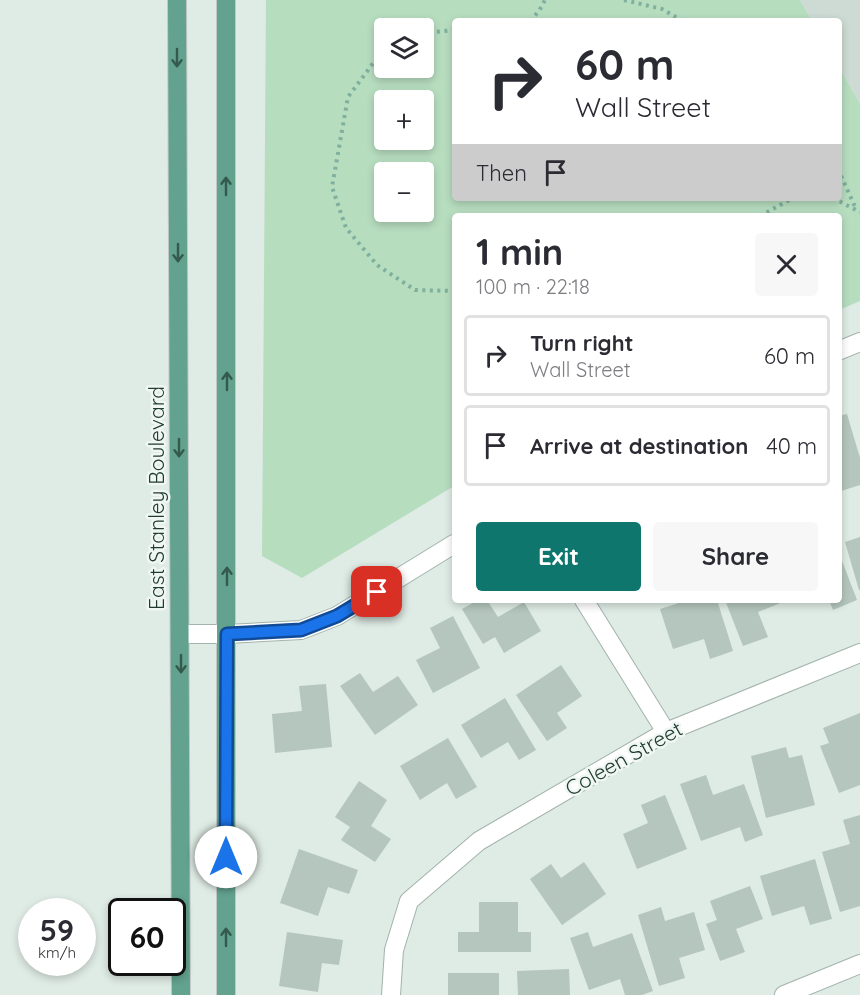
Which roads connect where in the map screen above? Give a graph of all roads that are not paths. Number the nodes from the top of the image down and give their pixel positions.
1 (177, 0) edge
2 (226, 0) edge
3 (860, 342) edge
4 (842, 349) edge
5 (452, 545) edge
6 (586, 603) edge
7 (181, 634) junction
8 (227, 634) junction
9 (860, 653) edge
10 (666, 732) junction
11 (860, 964) edge
12 (181, 995) edge
13 (226, 995) edge
14 (391, 995) edge
15 (784, 995) edge

1 -> 7 main road, East Stanley Boulevard
8 -> 2 main road
3 - 4 street
5 - 8 street
6 - 10 street
7 - 8 street
7 -> 12 main road, East Stanley Boulevard
13 -> 8 main road
9 - 10 street, Coleen Street
10 - 14 street, Coleen Street
11 - 15 street

